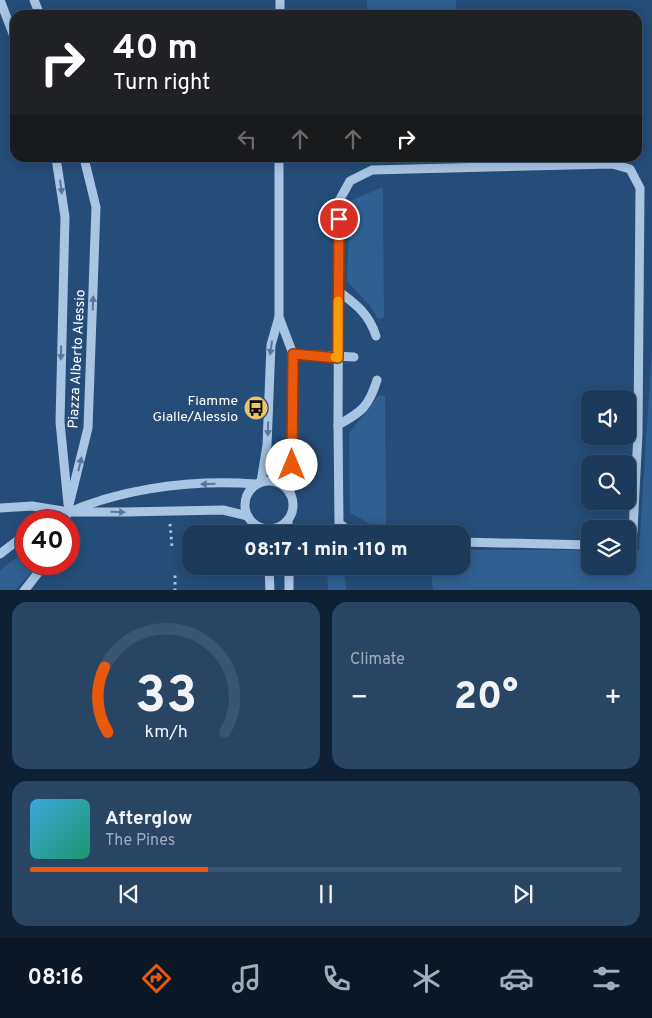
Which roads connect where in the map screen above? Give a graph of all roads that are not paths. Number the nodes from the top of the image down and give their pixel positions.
1 (0, 0) edge
2 (10, 26) edge
3 (57, 162) edge
4 (85, 162) edge
5 (279, 162) edge
6 (338, 291) junction
7 (279, 317) junction
8 (376, 336) dead end
9 (293, 354) junction
10 (338, 358) junction
11 (354, 358) dead end
12 (377, 380) dead end
13 (338, 425) junction
14 (259, 483) junction
15 (290, 494) junction
16 (0, 508) edge
17 (57, 510) edge
18 (69, 510) edge
19 (69, 510) edge
20 (74, 510) edge
21 (80, 512) edge
22 (248, 516) junction
23 (288, 520) junction
24 (634, 520) edge
25 (256, 525) edge
26 (279, 525) edge
27 (288, 525) edge
28 (341, 525) edge
29 (15, 542) edge
30 (470, 542) edge
31 (581, 545) edge
32 (0, 554) edge
33 (36, 575) edge
34 (269, 575) edge
35 (289, 575) edge
36 (24, 590) edge
37 (270, 590) edge
38 (290, 590) edge

1 - 2 street
3 -> 18 street, Piazza Alberto Alessio
19 -> 4 street, Piazza Alberto Alessio
5 - 7 street
6 - 8 street
6 - 10 street
6 - 24 street
7 - 9 street
7 -> 14 street
9 - 10 street
9 - 15 street
10 - 11 street
10 - 13 street
12 - 13 street
13 - 28 street
14 - 15 street
14 -> 20 street
14 - 22 street
15 - 23 street
16 - 17 street
21 -> 22 street
22 - 25 street
23 - 26 street
23 - 27 street
29 - 32 street
30 - 31 street
33 - 36 street
34 - 37 street
35 - 38 street

